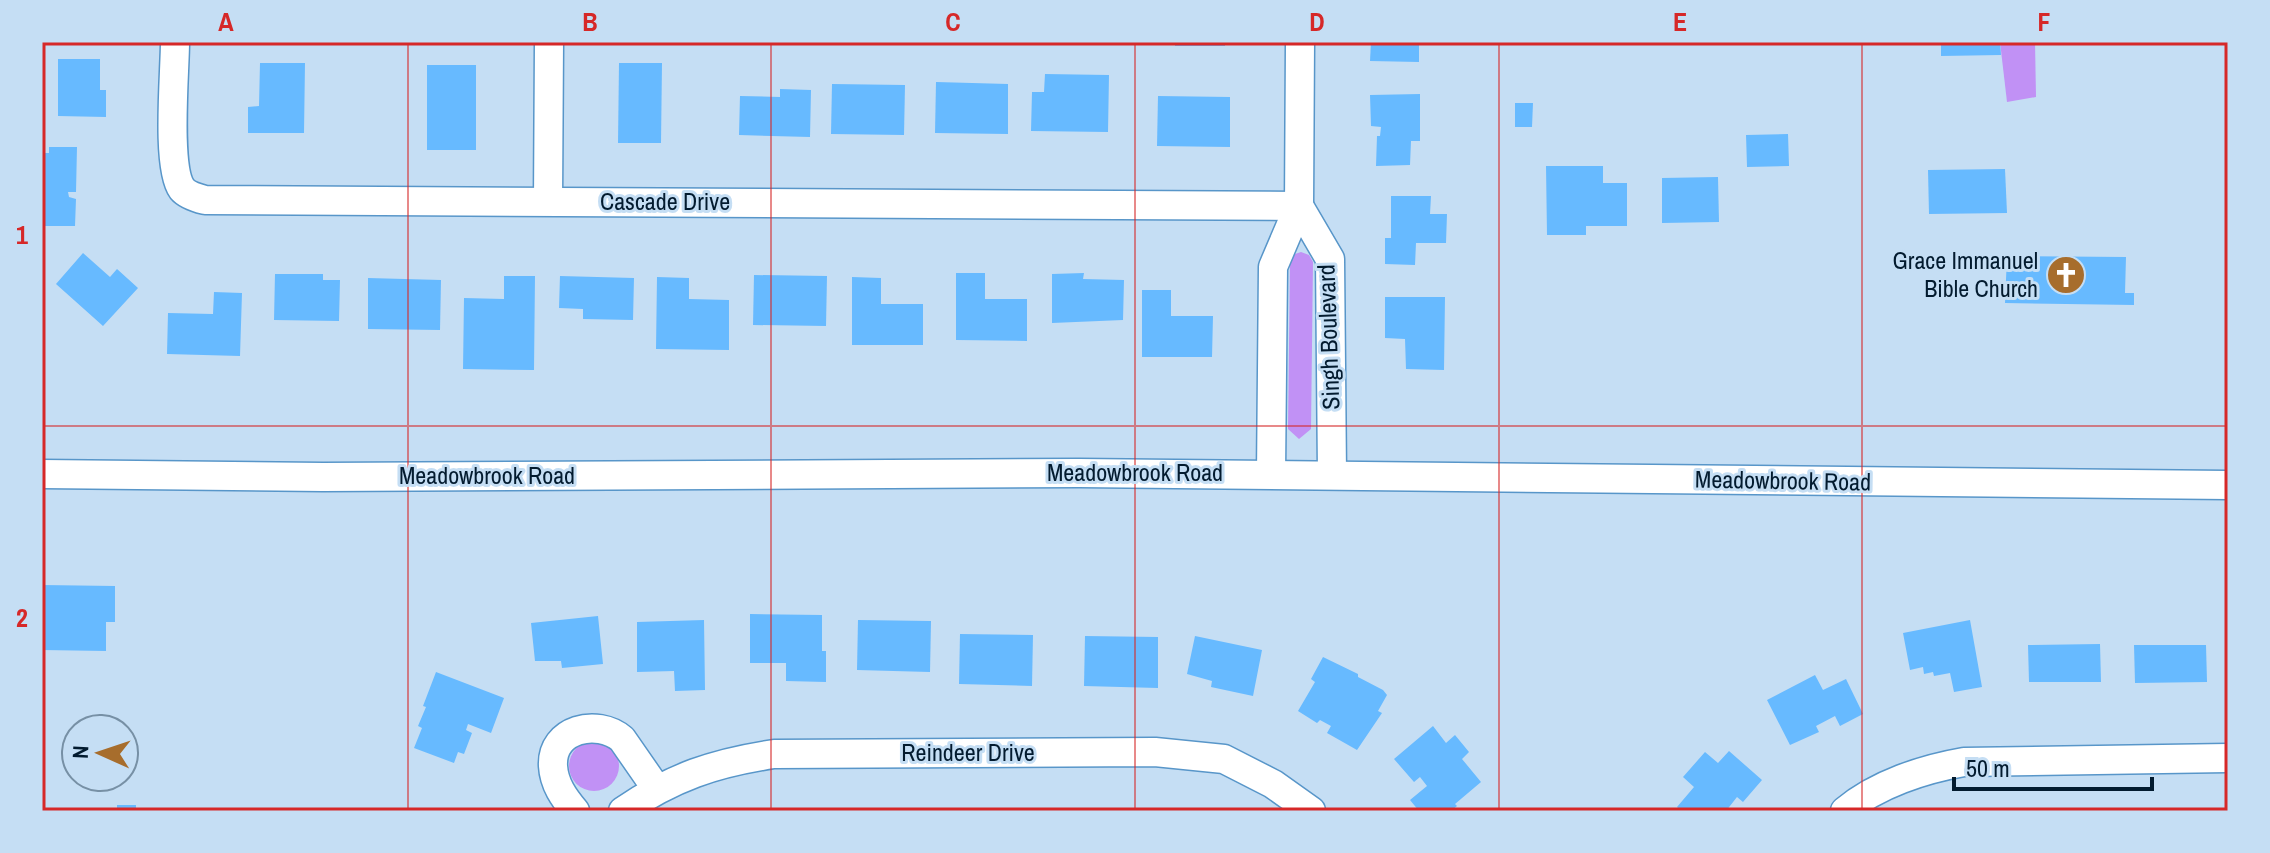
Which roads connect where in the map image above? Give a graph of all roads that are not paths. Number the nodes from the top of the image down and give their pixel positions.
1 (175, 42) edge
2 (549, 42) edge
3 (1300, 42) edge
4 (548, 201) junction
5 (1299, 206) junction
6 (42, 474) edge
7 (1271, 474) junction
8 (1332, 475) junction
9 (2228, 485) edge
10 (2228, 758) edge
11 (656, 788) junction
12 (575, 811) edge
13 (623, 811) edge
14 (1311, 811) edge
15 (1845, 811) edge

1 - 4 street, Cascade Drive
2 - 4 street
3 - 5 street, Singh Boulevard
4 - 5 street, Cascade Drive
5 - 7 street, Singh Boulevard
5 - 8 street, Singh Boulevard
6 - 7 street, Meadowbrook Road
7 - 8 street, Meadowbrook Road
8 - 9 street, Meadowbrook Road
10 - 15 street
11 - 12 street
11 - 13 street, Reindeer Drive
11 - 14 street, Reindeer Drive

